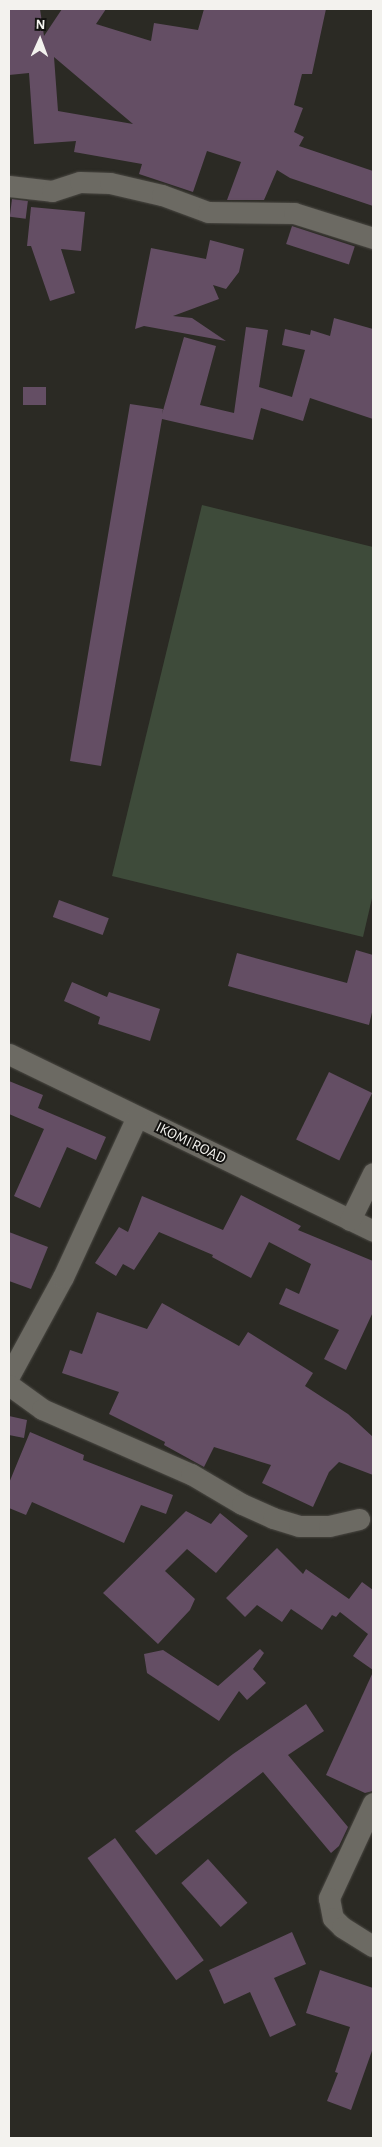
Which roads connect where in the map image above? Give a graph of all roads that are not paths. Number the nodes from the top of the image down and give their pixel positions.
1 (9, 186) edge
2 (373, 238) edge
3 (9, 1054) edge
4 (137, 1117) junction
5 (373, 1173) edge
6 (350, 1220) junction
7 (373, 1231) edge
8 (9, 1376) edge
9 (9, 1385) edge
10 (359, 1519) dead end
11 (373, 1803) edge
12 (373, 1946) edge

1 - 2 street
3 - 4 street, IKOMI ROAD
4 - 6 street, IKOMI ROAD
4 - 8 street
5 - 6 street
6 - 7 street, IKOMI ROAD
9 - 10 street
11 - 12 street

